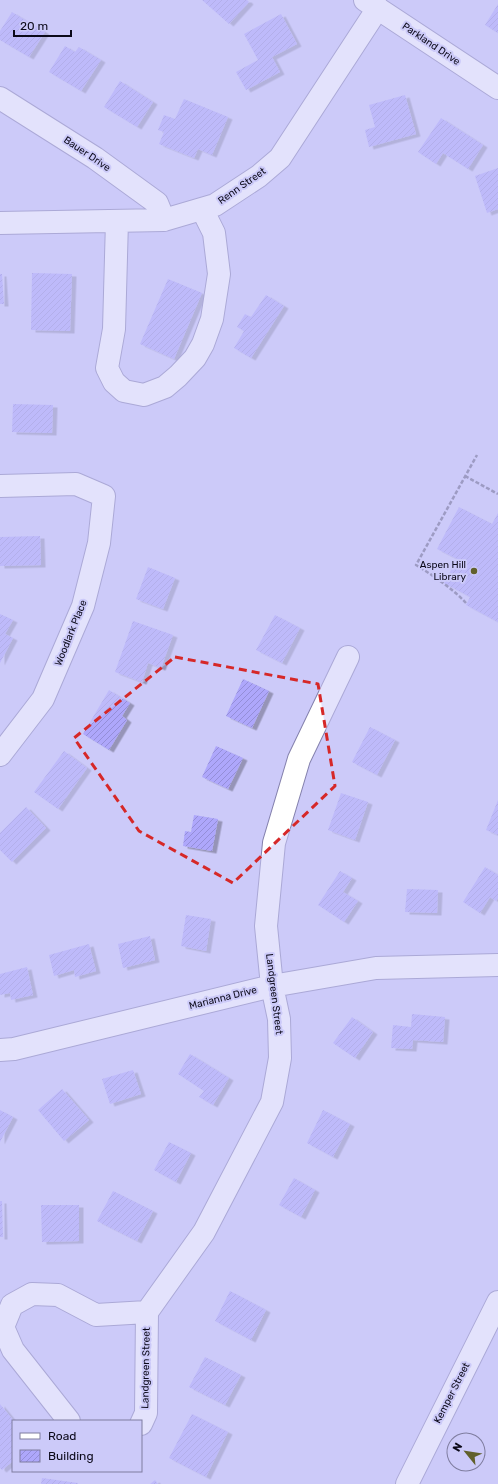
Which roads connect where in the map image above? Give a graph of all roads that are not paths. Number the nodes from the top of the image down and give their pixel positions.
1 (371, 4) edge
2 (498, 88) edge
3 (0, 98) edge
4 (202, 209) junction
5 (164, 220) junction
6 (117, 221) junction
7 (0, 223) edge
8 (0, 486) edge
9 (348, 657) dead end
10 (0, 755) edge
11 (498, 965) edge
12 (272, 986) junction
13 (0, 1050) edge
14 (498, 1302) edge
15 (147, 1312) junction
16 (68, 1420) edge
17 (142, 1422) edge
18 (407, 1484) edge

1 - 2 street, Parkland Drive
1 - 4 street, Renn Street
3 - 5 street, Bauer Drive
4 - 5 street, Renn Street
4 - 6 street
5 - 6 street, Renn Street
6 - 7 street, Renn Street
8 - 10 street, Woodlark Place
9 - 12 street, Landgreen Street
11 - 12 street, Marianna Drive
12 - 13 street, Marianna Drive
12 - 15 street, Landgreen Street
14 - 18 street, Kemper Street
15 - 16 street
15 - 17 street, Landgreen Street

